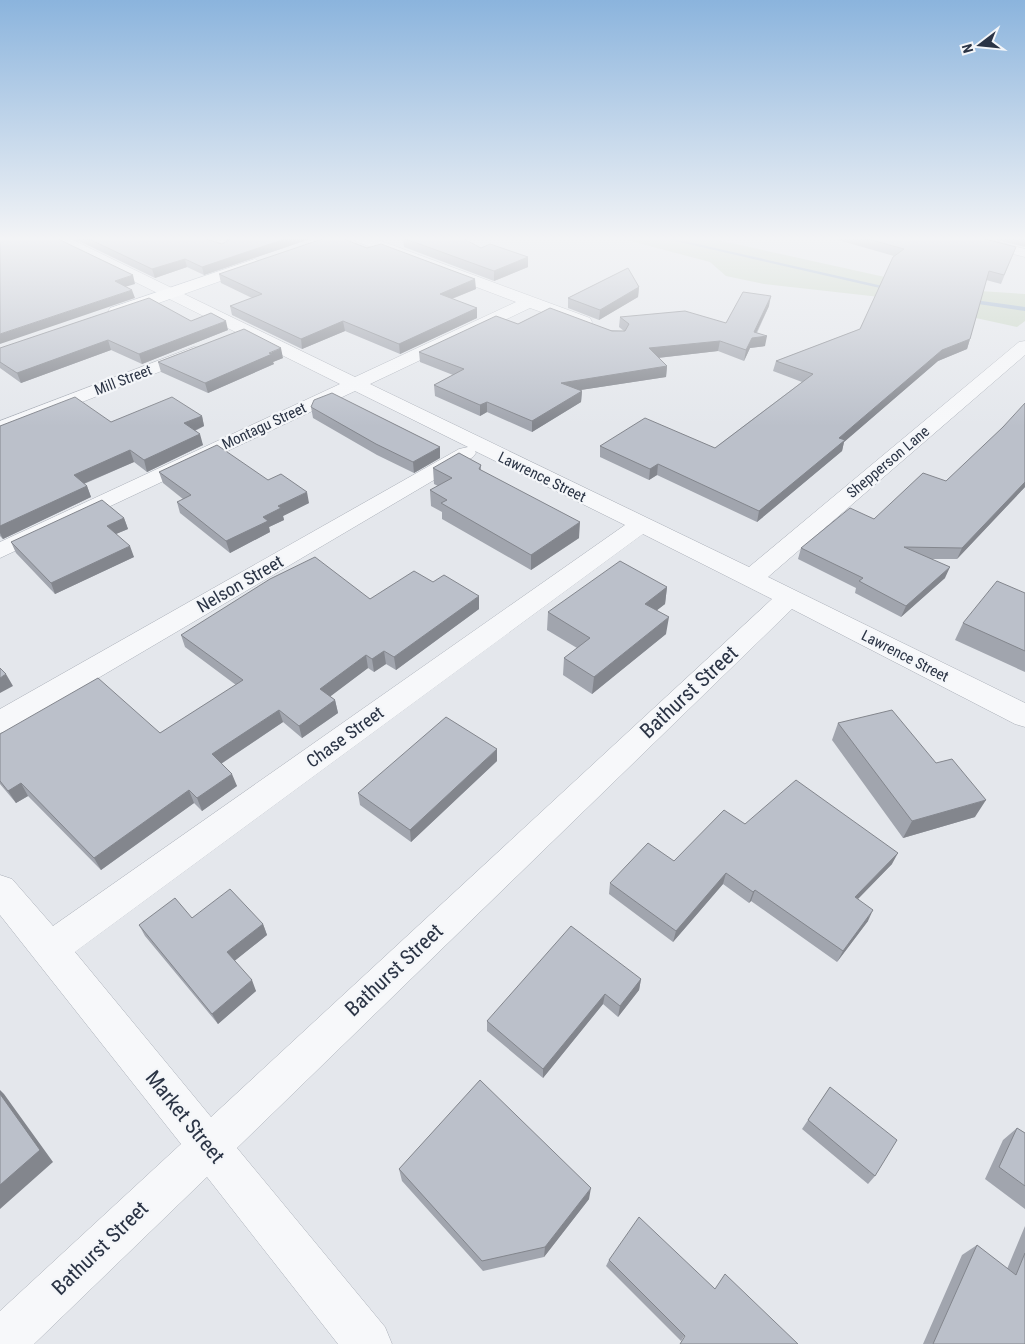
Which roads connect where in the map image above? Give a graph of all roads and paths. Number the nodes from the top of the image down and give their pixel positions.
1 (149, 301) edge
2 (183, 301) edge
3 (526, 301) edge
4 (529, 302) junction
5 (99, 318) edge
6 (600, 328) edge
7 (210, 346) edge
8 (1025, 346) edge
9 (353, 384) junction
10 (0, 428) edge
11 (479, 446) junction
12 (640, 525) junction
13 (0, 551) edge
14 (751, 578) junction
15 (789, 597) junction
16 (1025, 716) edge
17 (0, 722) edge
18 (0, 890) edge
19 (50, 948) junction
20 (207, 1145) junction
21 (0, 1344) edge
22 (368, 1344) edge

1 - 5 main road
2 - 9 street, Lawrence Street
3 - 4 street
4 - 6 street
4 - 9 street, Montagu Street
7 - 10 street, Mill Street
8 - 14 street, Shepperson Lane
9 - 11 street, Lawrence Street
9 - 13 street, Montagu Street
11 - 12 street, Lawrence Street
11 - 17 street, Nelson Street
12 - 14 street, Lawrence Street
12 - 19 street, Chase Street
14 - 15 street, Lawrence Street
15 - 16 street, Lawrence Street
15 - 20 street, Bathurst Street
18 - 19 street, Market Street
19 - 20 street, Market Street
20 - 21 street, Bathurst Street
20 - 22 street, Market Street

